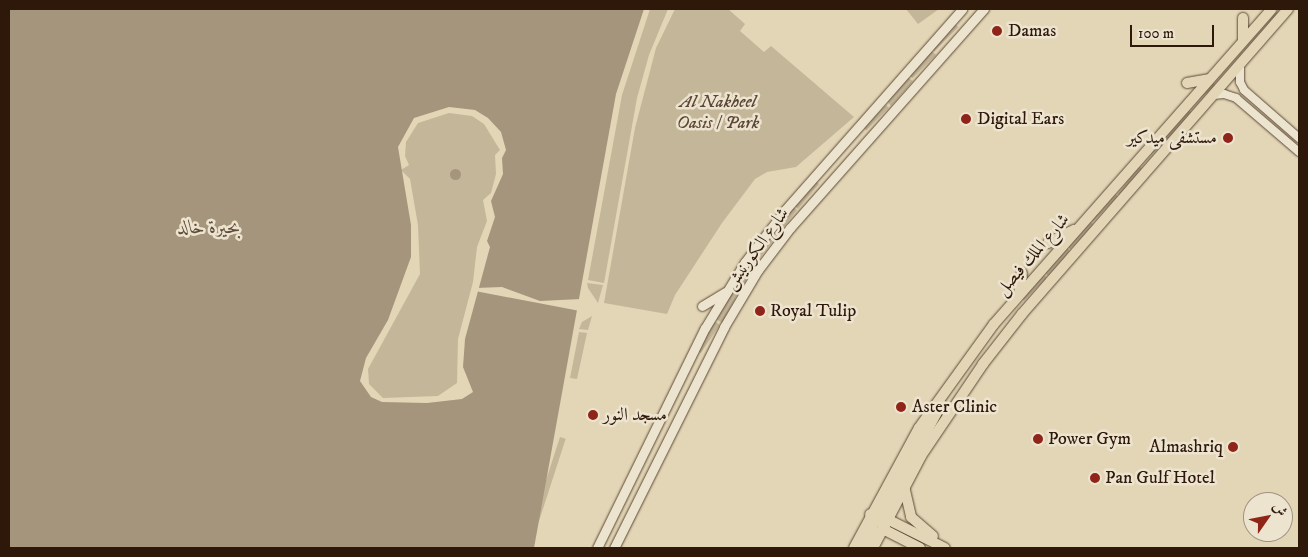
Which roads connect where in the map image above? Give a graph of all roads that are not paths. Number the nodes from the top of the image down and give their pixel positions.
1 (962, 9) edge
2 (984, 9) edge
3 (1266, 9) edge
4 (1272, 9) edge
5 (1288, 9) edge
6 (1295, 9) edge
7 (976, 13) edge
8 (1243, 18) dead end
9 (1261, 21) junction
10 (1244, 40) junction
11 (1262, 40) junction
12 (1240, 65) junction
13 (1209, 79) junction
14 (1188, 83) dead end
15 (1213, 95) junction
16 (1246, 106) junction
17 (867, 117) junction
18 (1275, 117) junction
19 (1299, 138) edge
20 (1286, 140) junction
21 (862, 146) junction
22 (1299, 146) edge
23 (1299, 152) edge
24 (819, 171) junction
25 (814, 201) junction
26 (1079, 227) junction
27 (1048, 243) dead end
28 (1022, 272) dead end
29 (726, 292) junction
30 (1019, 294) junction
31 (702, 306) dead end
32 (670, 401) junction
33 (676, 422) junction
34 (635, 471) junction
35 (904, 486) junction
36 (642, 492) junction
37 (878, 518) junction
38 (597, 548) edge
39 (614, 548) edge
40 (854, 548) edge
41 (864, 548) edge
42 (873, 548) edge
43 (915, 548) edge
44 (946, 548) edge

1 - 17 main road, شارع الكورنيش
2 - 7 main road, شارع الكورنيش
3 - 9 main road
4 - 9 main road, شارع الملك فيصل
5 - 11 main road, شارع الملك فيصل
6 - 11 main road
7 - 21 main road, شارع الكورنيش
8 - 10 main road
9 - 10 main road, شارع الملك فيصل
10 - 13 main road, شارع الملك فيصل
11 - 12 main road, شارع الملك فيصل
12 - 15 main road, شارع الملك فيصل
12 - 18 street
13 - 14 main road
13 - 26 main road, شارع الملك فيصل
15 - 16 street
15 - 35 main road, شارع الملك فيصل
16 - 18 street
16 - 20 street
17 - 21 main road
17 - 24 main road, شارع الكورنيش
18 - 19 street
20 - 22 street
20 - 23 street
21 - 25 main road, شارع الكورنيش
24 - 25 main road
24 - 29 main road, شارع الكورنيش
25 - 33 main road, شارع الكورنيش
26 - 27 main road
26 - 30 main road, شارع الملك فيصل
28 - 30 main road
29 - 31 main road
29 - 32 main road, شارع الكورنيش
30 - 37 main road, شارع الملك فيصل
32 - 33 main road
32 - 34 main road, شارع الكورنيش
33 - 36 main road, شارع الكورنيش
34 - 36 main road
34 - 38 main road, شارع الكورنيش
35 - 37 main road, شارع الملك فيصل
35 - 44 main road
36 - 39 main road, شارع الكورنيش
37 - 40 main road, شارع الملك فيصل
37 - 41 main road
37 - 42 main road, شارع الملك فيصل
37 - 43 main road
37 - 44 main road

